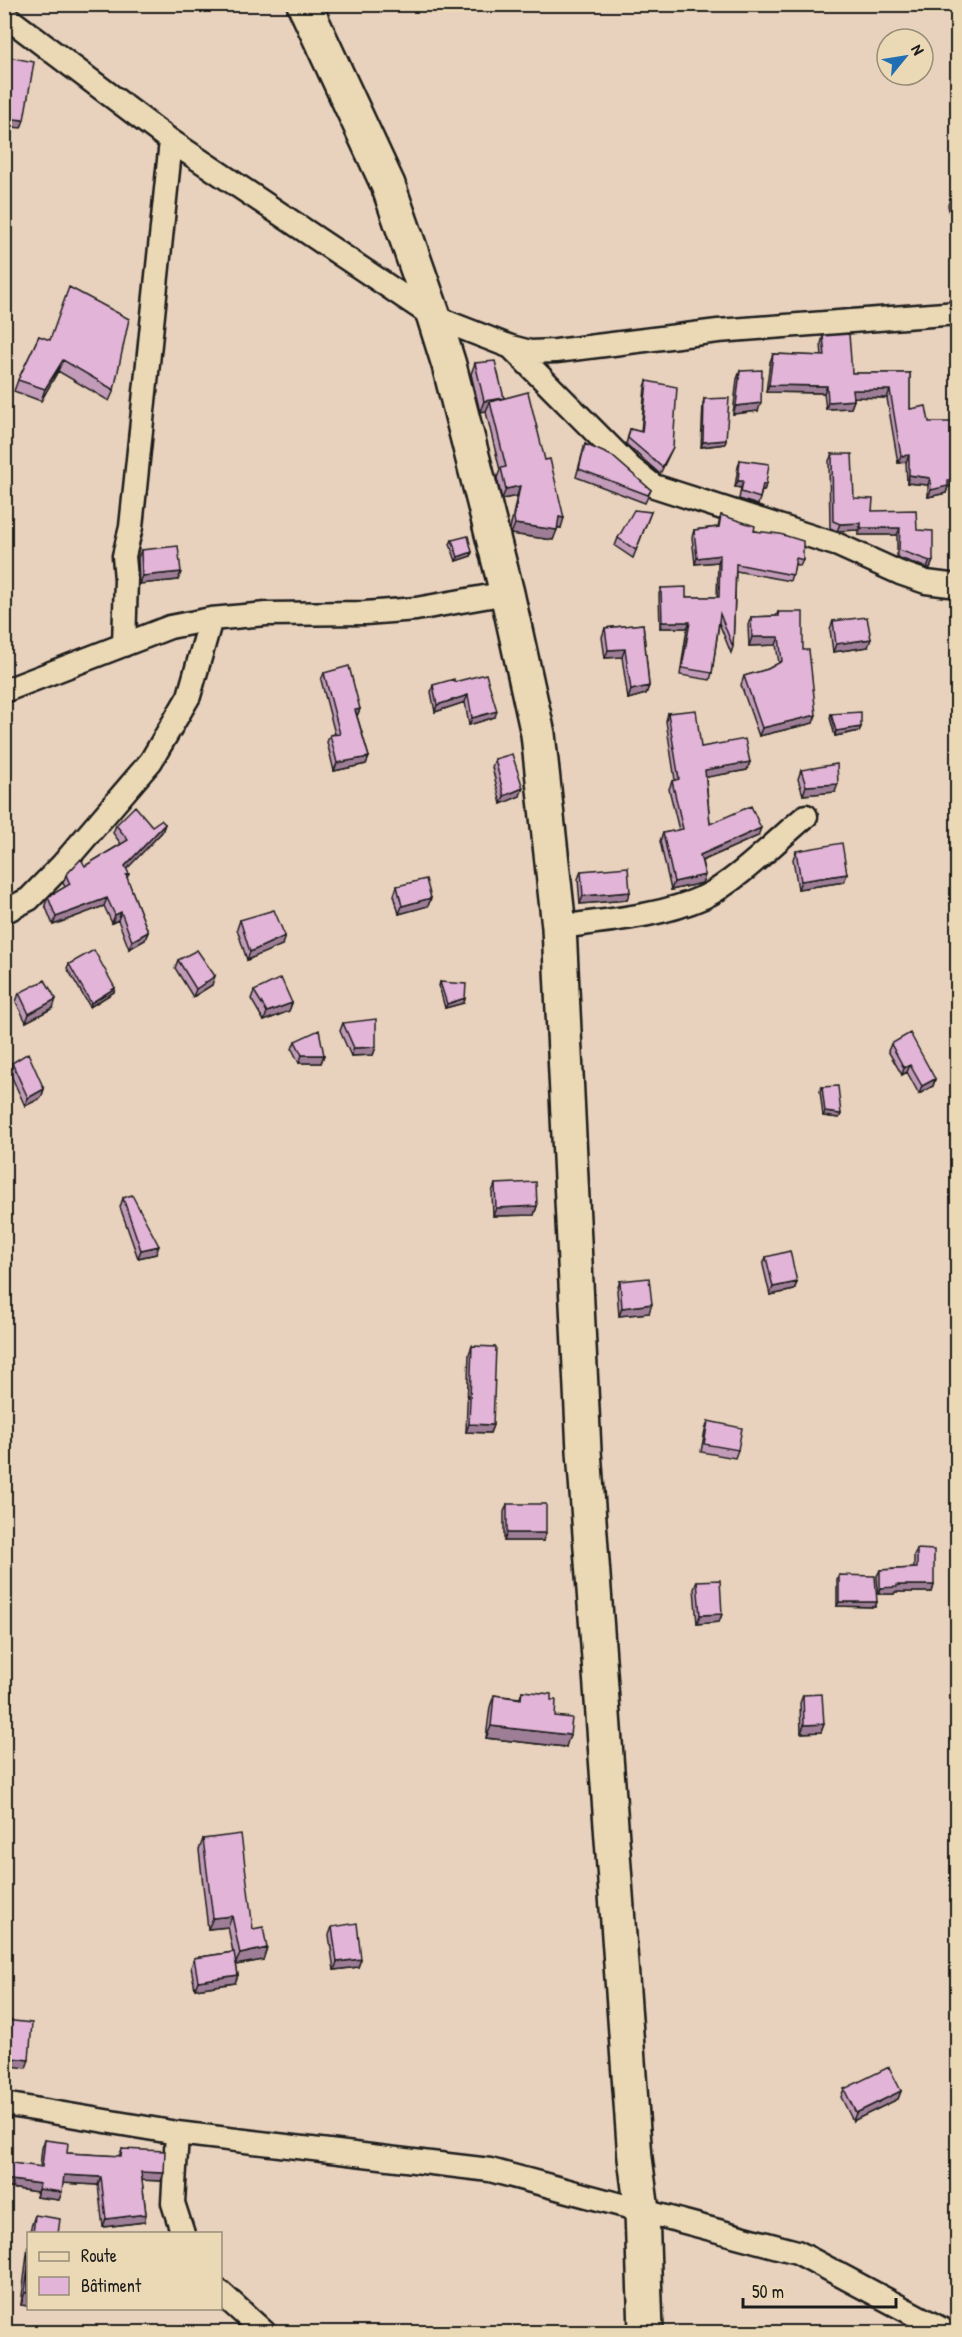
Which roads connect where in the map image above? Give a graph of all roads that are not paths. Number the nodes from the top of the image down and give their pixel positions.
1 (304, 4) edge
2 (4, 15) edge
3 (171, 141) junction
4 (957, 313) edge
5 (434, 317) junction
6 (511, 347) junction
7 (957, 586) edge
8 (507, 593) junction
9 (211, 619) junction
10 (124, 645) junction
11 (4, 691) edge
12 (806, 816) dead end
13 (4, 912) edge
14 (559, 927) junction
15 (4, 2104) edge
16 (177, 2133) junction
17 (642, 2211) junction
18 (182, 2232) edge
19 (222, 2294) edge
20 (264, 2332) edge
21 (646, 2332) edge
22 (947, 2332) edge

1 - 5 street
2 - 3 street
3 - 5 street
3 - 10 street
4 - 6 street
5 - 6 street
5 - 8 street
6 - 7 street
8 - 9 street
8 - 14 street
9 - 10 street
9 - 13 street
10 - 11 street
12 - 14 street
14 - 17 street
15 - 16 street
16 - 17 street
16 - 18 street
17 - 21 street
17 - 22 street
19 - 20 street

